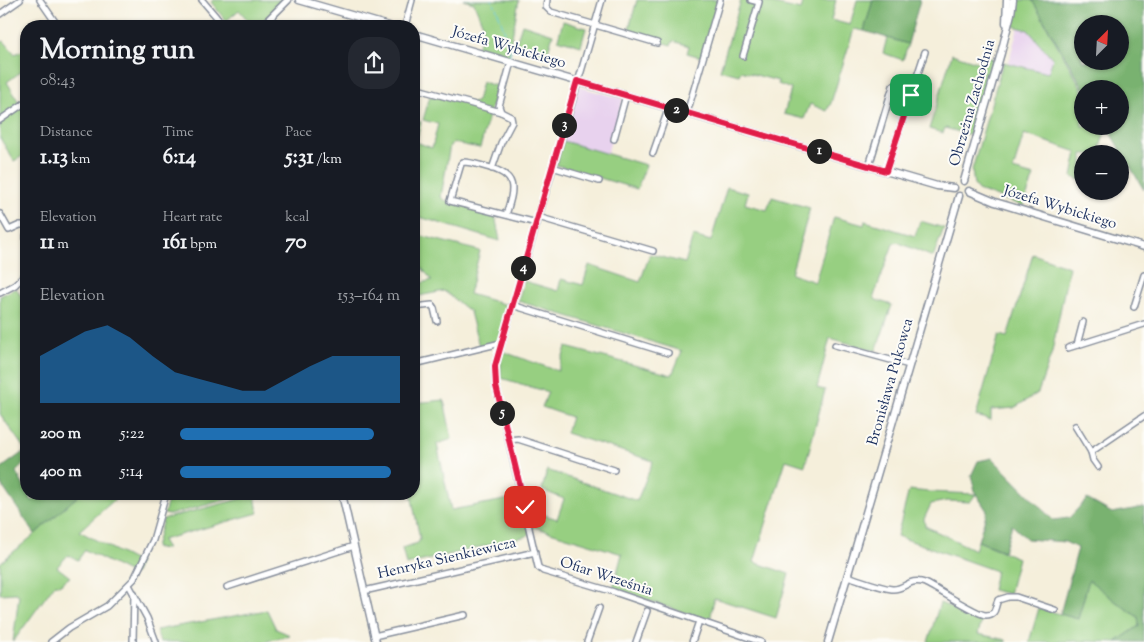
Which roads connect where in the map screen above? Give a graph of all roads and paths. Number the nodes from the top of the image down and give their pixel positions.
1 (20, 0) edge
2 (40, 0) edge
3 (202, 0) edge
4 (288, 0) edge
5 (299, 0) edge
6 (412, 0) edge
7 (547, 0) edge
8 (602, 0) edge
9 (720, 0) edge
10 (751, 0) edge
11 (1007, 0) edge
12 (1013, 0) edge
13 (0, 14) edge
14 (54, 20) edge
15 (219, 20) edge
16 (268, 20) edge
17 (368, 20) edge
18 (407, 20) edge
19 (594, 25) junction
20 (1006, 32) junction
21 (420, 36) edge
22 (657, 43) dead end
23 (925, 52) dead end
24 (742, 56) dead end
25 (511, 62) junction
26 (577, 81) junction
27 (893, 86) dead end
28 (420, 90) edge
29 (626, 95) junction
30 (20, 106) edge
31 (669, 108) junction
32 (500, 112) junction
33 (687, 113) junction
34 (0, 120) edge
35 (614, 138) dead end
36 (653, 153) dead end
37 (869, 166) junction
38 (552, 167) junction
39 (492, 168) junction
40 (886, 171) junction
41 (599, 181) dead end
42 (964, 181) junction
43 (954, 188) junction
44 (969, 192) junction
45 (959, 196) junction
46 (0, 214) edge
47 (506, 215) junction
48 (538, 217) junction
49 (537, 223) junction
50 (20, 225) edge
51 (1144, 247) edge
52 (653, 251) dead end
53 (1144, 275) edge
54 (20, 280) edge
55 (0, 293) edge
56 (512, 305) junction
57 (420, 306) edge
58 (1134, 307) dead end
59 (437, 321) dead end
60 (1083, 322) dead end
61 (1144, 324) edge
62 (501, 343) junction
63 (836, 345) dead end
64 (1077, 345) junction
65 (1068, 348) dead end
66 (668, 353) dead end
67 (420, 363) edge
68 (909, 366) junction
69 (1144, 416) edge
70 (1075, 426) dead end
71 (509, 440) junction
72 (1091, 452) junction
73 (1098, 467) dead end
74 (614, 470) dead end
75 (164, 500) edge
76 (343, 500) edge
77 (354, 546) junction
78 (535, 552) junction
79 (847, 576) junction
80 (129, 585) junction
81 (227, 587) dead end
82 (364, 591) junction
83 (134, 593) junction
84 (599, 608) dead end
85 (1055, 610) dead end
86 (647, 611) dead end
87 (465, 615) dead end
88 (699, 621) junction
89 (375, 639) edge
90 (51, 642) edge
91 (133, 642) edge
92 (156, 642) edge
93 (587, 642) edge
94 (636, 642) edge
95 (692, 642) edge
96 (761, 642) edge
97 (828, 642) edge

1 - 13 street
2 - 14 street
3 - 15 street
4 - 16 street
5 - 17 street
6 - 18 street
7 - 19 street
8 - 19 street, Ofiar Września
9 - 33 street
10 - 24 street
11 - 20 street, Obrzeżna Zachodnia
12 - 20 street, Obrzeżna Zachodnia
19 - 22 street
19 - 26 street, Ofiar Września
20 - 42 street, Obrzeżna Zachodnia
21 - 25 street, Józefa Wybickiego
23 - 40 street
25 - 26 street, Józefa Wybickiego
25 - 32 street
26 - 29 street, Józefa Wybickiego
26 - 38 street, Ofiar Września
27 - 37 street
28 - 32 street
29 - 31 street, Józefa Wybickiego
29 - 35 street
30 - 34 street
31 - 33 street, Józefa Wybickiego
31 - 36 street
32 - 39 street
33 - 37 street, Józefa Wybickiego
37 - 40 street, Józefa Wybickiego
38 - 41 street
38 - 48 street, Ofiar Września
39 - 47 street
39 - 47 street
40 - 43 street, Józefa Wybickiego
42 - 43 street
42 - 44 street
43 - 45 street
44 - 45 street
44 - 51 street, Józefa Wybickiego
45 - 68 street, Bronisława Pukowca
46 - 50 street
47 - 49 street
48 - 49 street, Ofiar Września
48 - 52 street
49 - 56 street, Ofiar Września
53 - 58 street
54 - 55 street
56 - 62 street, Ofiar Września
56 - 66 street
57 - 59 street
60 - 64 street
61 - 64 street
62 - 67 street
62 - 71 street, Ofiar Września
63 - 68 street
64 - 65 street
68 - 79 street, Bronisława Pukowca
69 - 72 street
70 - 72 street
71 - 74 street
71 - 78 street, Ofiar Września
72 - 73 street
75 - 80 street
76 - 77 street, Henryka Sienkiewicza
77 - 81 street
77 - 82 street, Henryka Sienkiewicza
78 - 82 street, Henryka Sienkiewicza
78 - 88 street, Ofiar Września
79 - 85 street
79 - 97 street, Bronisława Pukowca
80 - 83 street
80 - 90 street
82 - 89 street, Henryka Sienkiewicza
83 - 91 street
83 - 92 street
84 - 93 street
86 - 94 street
87 - 89 street, Henryka Sienkiewicza
88 - 95 street
88 - 96 street, Ofiar Września

